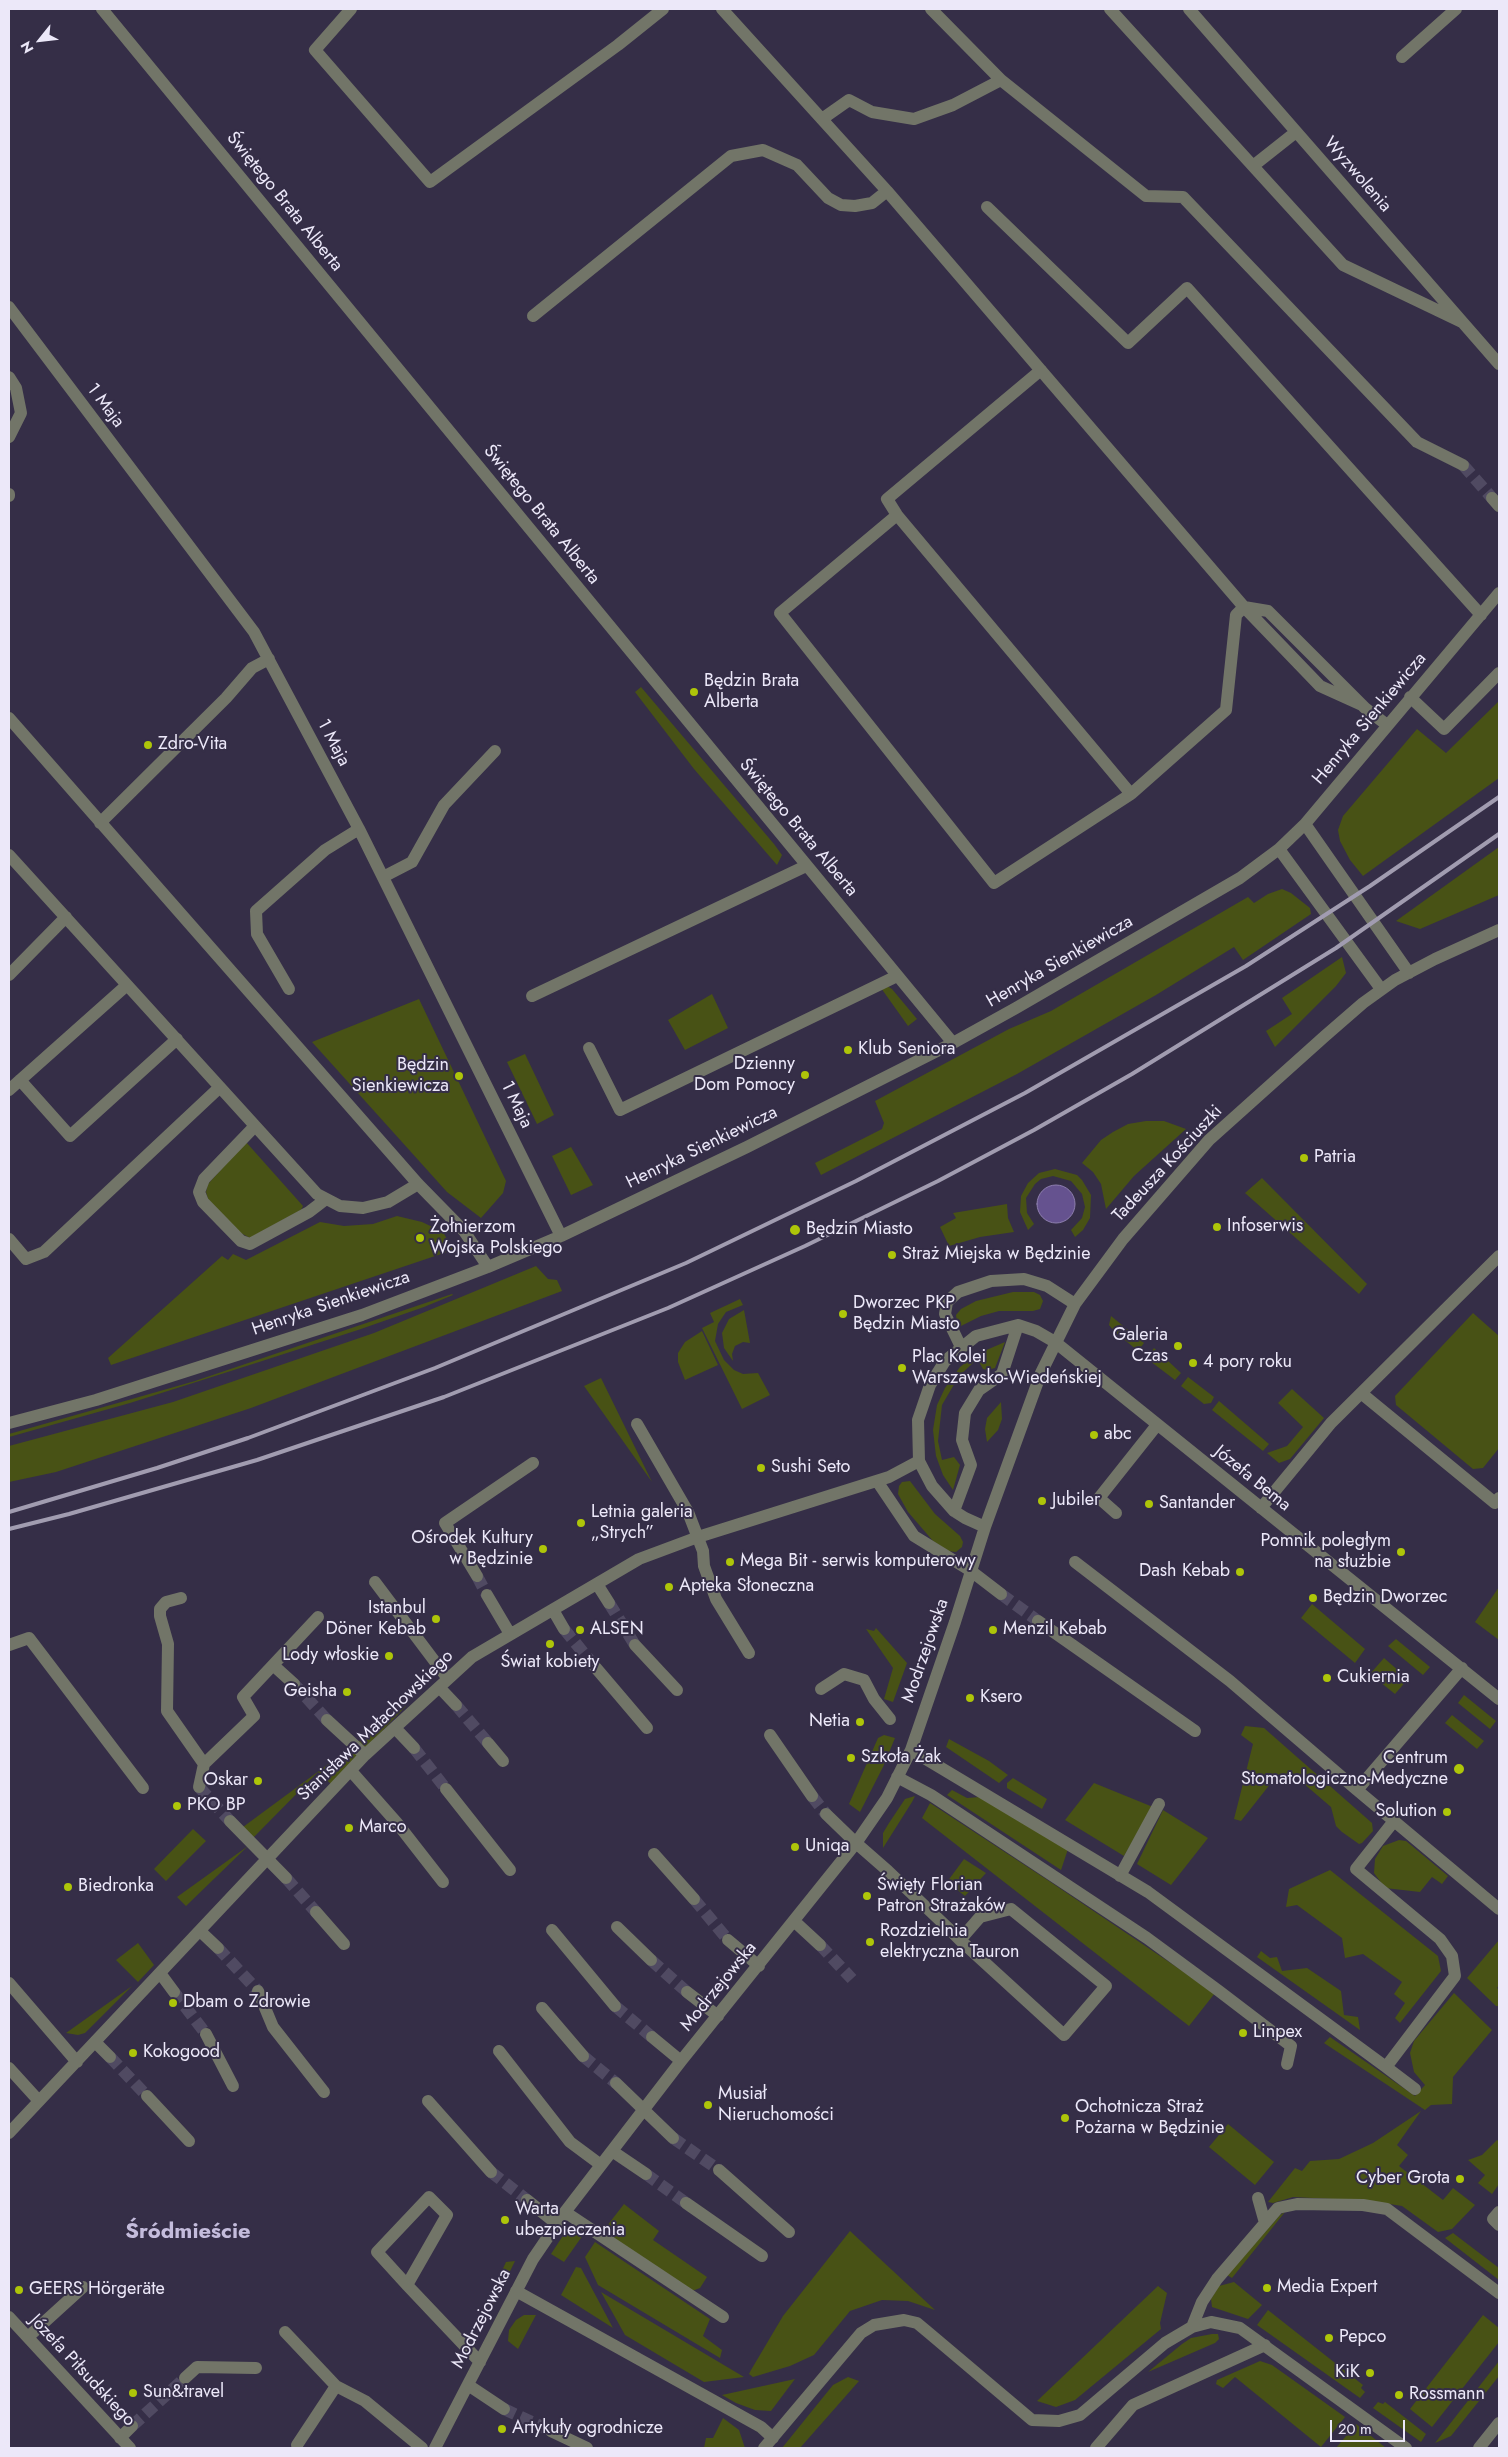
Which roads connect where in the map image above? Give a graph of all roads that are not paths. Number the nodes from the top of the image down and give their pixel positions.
1 (103, 9) edge
2 (351, 9) edge
3 (663, 9) edge
4 (722, 9) edge
5 (931, 9) edge
6 (1110, 9) edge
7 (1188, 9) edge
8 (1456, 9) edge
9 (1402, 57) dead end
10 (1001, 80) junction
11 (822, 119) junction
12 (1296, 132) junction
13 (1253, 166) junction
14 (887, 191) junction
15 (987, 207) dead end
16 (9, 307) edge
17 (533, 316) dead end
18 (1462, 322) junction
19 (1499, 364) edge
20 (1041, 370) junction
21 (9, 377) edge
22 (9, 437) edge
23 (1463, 465) tunnel mouth
24 (897, 515) junction
25 (1499, 593) edge
26 (1244, 607) junction
27 (1480, 615) junction
28 (269, 659) junction
29 (1499, 673) edge
30 (1410, 697) junction
31 (9, 718) edge
32 (1387, 725) junction
33 (495, 751) dead end
34 (1130, 794) junction
35 (100, 823) junction
36 (1305, 824) junction
37 (359, 829) junction
38 (1280, 849) junction
39 (9, 855) edge
40 (806, 866) junction
41 (383, 878) junction
42 (66, 917) junction
43 (1499, 930) edge
44 (1408, 973) junction
45 (9, 975) edge
46 (897, 976) junction
47 (127, 984) junction
48 (289, 988) dead end
49 (1382, 989) junction
50 (532, 996) dead end
51 (177, 1039) junction
52 (952, 1043) junction
53 (589, 1048) dead end
54 (20, 1080) junction
55 (220, 1087) junction
56 (9, 1090) edge
57 (255, 1126) junction
58 (418, 1184) junction
59 (326, 1199) junction
60 (561, 1236) junction
61 (9, 1239) edge
62 (1499, 1256) edge
63 (488, 1267) junction
64 (1075, 1304) junction
65 (1018, 1325) junction
66 (1055, 1342) junction
67 (961, 1347) junction
68 (1361, 1393) junction
69 (9, 1423) edge
70 (637, 1424) dead end
71 (1157, 1425) junction
72 (919, 1462) junction
73 (533, 1463) dead end
74 (877, 1481) junction
75 (1499, 1498) edge
76 (1261, 1508) junction
77 (954, 1510) junction
78 (1116, 1513) dead end
79 (985, 1527) junction
80 (698, 1538) junction
81 (1075, 1562) dead end
82 (971, 1571) junction
83 (477, 1576) tunnel mouth
84 (375, 1582) dead end
85 (597, 1584) junction
86 (1001, 1594) tunnel mouth
87 (487, 1595) tunnel mouth
88 (181, 1598) dead end
89 (609, 1603) tunnel mouth
90 (553, 1610) junction
91 (318, 1617) dead end
92 (1038, 1621) tunnel mouth
93 (564, 1629) tunnel mouth
94 (510, 1634) junction
95 (635, 1644) tunnel mouth
96 (9, 1645) edge
97 (749, 1653) dead end
98 (273, 1665) junction
99 (596, 1668) tunnel mouth
100 (1462, 1668) junction
101 (444, 1683) junction
102 (294, 1684) tunnel mouth
103 (821, 1689) dead end
104 (677, 1690) dead end
105 (1499, 1699) edge
106 (456, 1705) tunnel mouth
107 (890, 1719) dead end
108 (327, 1720) tunnel mouth
109 (647, 1728) dead end
110 (396, 1729) junction
111 (1195, 1731) dead end
112 (770, 1735) dead end
113 (488, 1744) tunnel mouth
114 (414, 1748) tunnel mouth
115 (911, 1750) junction
116 (365, 1755) junction
117 (503, 1761) dead end
118 (204, 1764) junction
119 (351, 1771) junction
120 (897, 1777) junction
121 (199, 1787) dead end
122 (143, 1788) dead end
123 (446, 1789) tunnel mouth
124 (1357, 1790) junction
125 (812, 1796) tunnel mouth
126 (1159, 1804) dead end
127 (826, 1814) tunnel mouth
128 (230, 1820) tunnel mouth
129 (1394, 1822) junction
130 (856, 1843) junction
131 (654, 1854) dead end
132 (268, 1858) junction
133 (510, 1870) dead end
134 (1120, 1876) junction
135 (286, 1878) tunnel mouth
136 (443, 1882) dead end
137 (694, 1899) tunnel mouth
138 (1499, 1909) edge
139 (316, 1912) tunnel mouth
140 (794, 1921) junction
141 (617, 1927) dead end
142 (552, 1930) dead end
143 (200, 1931) junction
144 (728, 1940) tunnel mouth
145 (960, 1940) junction
146 (344, 1944) dead end
147 (820, 1945) tunnel mouth
148 (218, 1948) tunnel mouth
149 (651, 1960) tunnel mouth
150 (759, 1966) junction
151 (160, 1973) junction
152 (9, 1983) edge
153 (258, 1991) tunnel mouth
154 (174, 1992) tunnel mouth
155 (687, 1992) tunnel mouth
156 (615, 2006) tunnel mouth
157 (542, 2008) dead end
158 (718, 2016) junction
159 (206, 2034) tunnel mouth
160 (652, 2037) tunnel mouth
161 (95, 2042) junction
162 (499, 2051) dead end
163 (582, 2056) tunnel mouth
164 (110, 2057) tunnel mouth
165 (77, 2062) junction
166 (681, 2062) junction
167 (1287, 2064) dead end
168 (1386, 2067) junction
169 (9, 2068) edge
170 (616, 2083) tunnel mouth
171 (232, 2086) dead end
172 (1415, 2089) dead end
173 (324, 2092) dead end
174 (147, 2096) tunnel mouth
175 (39, 2101) junction
176 (428, 2101) dead end
177 (644, 2110) junction
178 (9, 2134) edge
179 (673, 2138) tunnel mouth
180 (189, 2141) dead end
181 (612, 2151) junction
182 (601, 2165) junction
183 (719, 2170) tunnel mouth
184 (490, 2172) tunnel mouth
185 (646, 2174) tunnel mouth
186 (1258, 2198) dead end
187 (527, 2200) tunnel mouth
188 (686, 2203) tunnel mouth
189 (565, 2212) junction
190 (1499, 2212) edge
191 (1265, 2223) junction
192 (557, 2224) junction
193 (1499, 2225) edge
194 (789, 2232) dead end
195 (762, 2256) dead end
196 (407, 2285) junction
197 (83, 2287) dead end
198 (516, 2291) junction
199 (1499, 2293) edge
200 (9, 2317) edge
201 (723, 2317) dead end
202 (1192, 2327) junction
203 (285, 2332) dead end
204 (28, 2337) junction
205 (1265, 2345) junction
206 (480, 2362) junction
207 (256, 2368) dead end
208 (185, 2378) tunnel mouth
209 (468, 2384) junction
210 (336, 2386) junction
211 (504, 2409) tunnel mouth
212 (1499, 2423) edge
213 (132, 2426) tunnel mouth
214 (551, 2431) tunnel mouth
215 (120, 2438) junction
216 (773, 2438) junction
217 (297, 2445) dead end
218 (130, 2448) edge
219 (422, 2448) edge
220 (435, 2448) edge
221 (587, 2448) edge
222 (764, 2448) edge
223 (1096, 2448) edge
224 (1406, 2448) edge
225 (1479, 2448) edge

1 - 40 street, Świętego Brata Alberta
2 - 3 street
4 - 11 street
5 - 10 street
6 - 13 street
7 - 12 street, Wyzwolenia
8 - 9 street
10 - 11 street
10 - 23 street
11 - 14 street
12 - 13 street
12 - 18 street, Wyzwolenia
13 - 18 street
14 - 17 street
14 - 20 street
15 - 27 street
16 - 28 street, 1 Maja
18 - 19 street, Wyzwolenia
20 - 24 street
20 - 26 street
21 - 22 street
24 - 34 street
24 - 34 street
25 - 27 street, Henryka Sienkiewicza
26 - 32 street
26 - 34 street
27 - 30 street, Henryka Sienkiewicza
28 - 35 street
28 - 37 street, 1 Maja
29 - 30 street
30 - 32 street, Henryka Sienkiewicza
31 - 35 street
32 - 36 street, Henryka Sienkiewicza
33 - 41 street
35 - 58 street
36 - 38 street, Henryka Sienkiewicza
36 - 44 street
37 - 41 street, 1 Maja
37 - 48 street
38 - 49 street
38 - 52 street, Henryka Sienkiewicza
39 - 42 street
40 - 46 street, Świętego Brata Alberta
40 - 50 street
41 - 60 street, 1 Maja
42 - 45 street
42 - 47 street
43 - 44 street, Tadeusza Kościuszki
44 - 49 street, Tadeusza Kościuszki
46 - 52 street, Świętego Brata Alberta
46 - 53 street
47 - 51 street
47 - 54 street
49 - 64 street, Tadeusza Kościuszki
51 - 54 street
51 - 55 street
52 - 60 street, Henryka Sienkiewicza
54 - 56 street
55 - 57 street
55 - 61 street
57 - 59 street
57 - 59 street
58 - 59 street
58 - 63 street
60 - 63 street, Henryka Sienkiewicza
62 - 68 street
63 - 69 street, Henryka Sienkiewicza
64 - 66 street, Tadeusza Kościuszki
64 - 67 street
65 - 66 street
65 - 67 street
65 - 77 street
66 - 71 street, Józefa Bema
66 - 79 street, Tadeusza Kościuszki
67 - 72 street
68 - 75 street
68 - 76 street
70 - 80 street
71 - 76 street, Józefa Bema
71 - 78 street
72 - 74 street, Stanisława Małachowskiego
72 - 77 street
73 - 83 street
74 - 80 street, Stanisława Małachowskiego
74 - 82 street
76 - 100 street, Józefa Bema
77 - 79 street
79 - 82 street, Modrzejowska
80 - 85 street, Stanisława Małachowskiego
80 - 97 street
81 - 124 street
82 - 86 street
82 - 115 street, Modrzejowska
84 - 101 street
85 - 89 street
85 - 90 street, Stanisława Małachowskiego
87 - 94 street
88 - 118 street
90 - 93 street
90 - 94 street, Stanisława Małachowskiego
91 - 98 street
92 - 111 street
94 - 101 street, Stanisława Małachowskiego
95 - 104 street
96 - 122 street
98 - 102 street
98 - 118 street
99 - 109 street
100 - 105 street, Józefa Bema
100 - 124 street
101 - 106 street
101 - 110 street, Stanisława Małachowskiego
103 - 107 street
108 - 116 street
110 - 114 street
110 - 116 street, Stanisława Małachowskiego
112 - 125 street
113 - 117 street
115 - 120 street, Modrzejowska
115 - 134 street
116 - 119 street, Stanisława Małachowskiego
118 - 121 street
119 - 132 street, Stanisława Małachowskiego
119 - 136 street
120 - 130 street, Modrzejowska
120 - 167 street
123 - 133 street
124 - 129 street
126 - 134 street
127 - 130 street
128 - 132 street
129 - 138 street
129 - 168 street
130 - 140 street, Modrzejowska
130 - 145 street
131 - 137 street
132 - 135 street
132 - 143 street, Stanisława Małachowskiego
134 - 168 street
139 - 146 street
140 - 147 street
140 - 150 street, Modrzejowska
141 - 149 street
142 - 156 street
143 - 148 street
143 - 151 street, Stanisława Małachowskiego
144 - 150 street
145 - 145 street
150 - 158 street, Modrzejowska
151 - 154 street
151 - 161 street, Stanisława Małachowskiego
152 - 165 street
153 - 173 street
155 - 158 street
157 - 163 street
158 - 166 street, Modrzejowska
159 - 171 street
160 - 166 street
161 - 164 street
161 - 165 street, Stanisława Małachowskiego
162 - 182 street
165 - 175 street, Stanisława Małachowskiego
166 - 177 street, Modrzejowska
168 - 172 street
169 - 175 street
170 - 177 street
174 - 180 street
175 - 178 street, Stanisława Małachowskiego
176 - 184 street
177 - 179 street
177 - 181 street, Modrzejowska
181 - 182 street, Modrzejowska
181 - 185 street
182 - 189 street, Modrzejowska
183 - 194 street
186 - 191 street
187 - 192 street
188 - 195 street
189 - 192 street, Modrzejowska
189 - 201 street
190 - 193 street
191 - 199 street
191 - 202 street
192 - 198 street, Modrzejowska
196 - 196 street
196 - 206 street
197 - 204 street
198 - 206 street, Modrzejowska
198 - 216 street
200 - 204 street, Józefa Piłsudskiego
202 - 205 street
202 - 216 street
203 - 210 street
204 - 215 street, Józefa Piłsudskiego
205 - 223 street
205 - 224 street
206 - 209 street, Modrzejowska
207 - 208 street
209 - 211 street
209 - 220 street, Modrzejowska
210 - 217 street
210 - 219 street
212 - 225 street
213 - 215 street
214 - 221 street
215 - 218 street, Józefa Piłsudskiego
216 - 222 street

